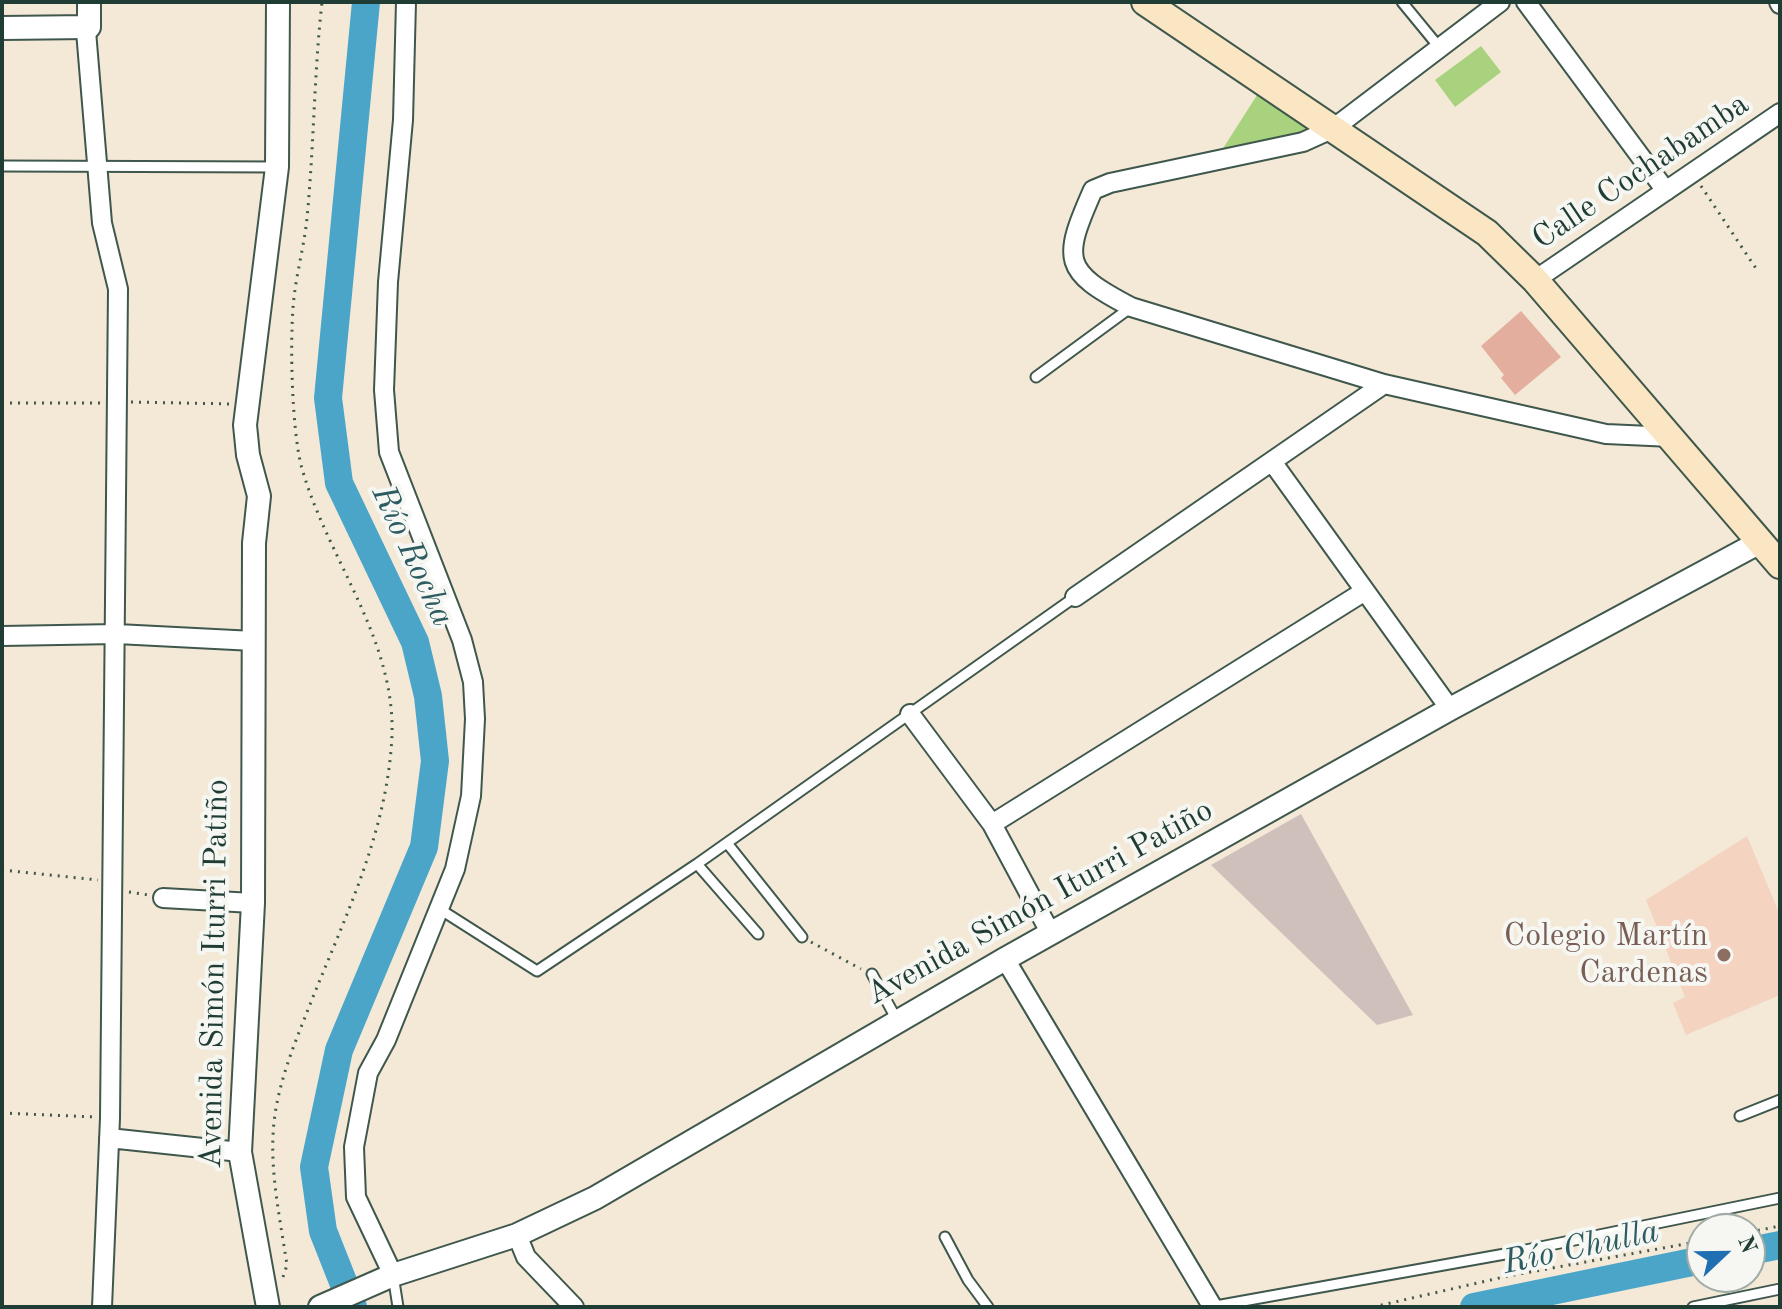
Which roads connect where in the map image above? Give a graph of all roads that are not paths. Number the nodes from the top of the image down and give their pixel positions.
1 (89, 2) edge
2 (278, 2) edge
3 (406, 2) edge
4 (1145, 2) edge
5 (1402, 2) edge
6 (1500, 2) edge
7 (1526, 2) edge
8 (89, 27) junction
9 (2, 28) edge
10 (1439, 47) junction
11 (1780, 113) edge
12 (1334, 128) junction
13 (99, 164) junction
14 (2, 166) edge
15 (277, 167) junction
16 (1666, 191) junction
17 (1535, 280) junction
18 (1131, 307) junction
19 (1036, 377) dead end
20 (1384, 384) junction
21 (1672, 437) junction
22 (1273, 463) junction
23 (1770, 536) edge
24 (1780, 565) edge
25 (1365, 591) junction
26 (1075, 597) joint
27 (117, 634) junction
28 (2, 636) edge
29 (254, 641) junction
30 (1450, 709) junction
31 (910, 714) junction
32 (992, 824) junction
33 (727, 843) junction
34 (697, 864) junction
35 (163, 898) road end
36 (253, 903) junction
37 (438, 908) junction
38 (758, 934) dead end
39 (1051, 934) junction
40 (802, 937) road end
41 (1005, 959) junction
42 (872, 974) road end
43 (898, 1022) junction
44 (1780, 1100) edge
45 (1740, 1116) dead end
46 (109, 1138) junction
47 (240, 1152) junction
48 (1780, 1198) edge
49 (517, 1235) junction
50 (945, 1237) dead end
51 (384, 1280) junction
52 (1780, 1289) edge
53 (1211, 1306) edge
54 (102, 1307) edge
55 (268, 1307) edge
56 (320, 1307) edge
57 (398, 1307) edge
58 (574, 1307) edge
59 (988, 1307) edge
60 (1693, 1307) edge

1 - 8 street
2 - 15 street, Avenida Simón Iturri Patiño
3 - 37 street
4 - 12 main road
5 - 10 lane
6 - 10 street
7 - 16 street
8 - 9 street
8 - 13 street
10 - 12 street
11 - 16 street, Calle Cochabamba
12 - 17 main road
12 - 18 street
13 - 14 lane
13 - 15 lane
13 - 27 street
15 - 29 street, Avenida Simón Iturri Patiño
16 - 17 street, Calle Cochabamba
17 - 21 main road
18 - 19 lane
18 - 20 street
20 - 21 street
20 - 22 street
21 - 23 main road
22 - 25 street
22 - 26 street
23 - 24 main road
23 - 30 street, Avenida Simón Iturri Patiño
25 - 30 street
25 - 32 street
26 - 31 lane
27 - 28 street
27 - 29 street
27 - 46 street
29 - 36 street, Avenida Simón Iturri Patiño
30 - 39 street, Avenida Simón Iturri Patiño
31 - 32 street
31 - 33 lane
32 - 39 street
33 - 34 lane
33 - 40 lane
34 - 37 lane
34 - 38 lane
35 - 36 street
36 - 47 street, Avenida Simón Iturri Patiño
37 - 51 street
39 - 41 street, Avenida Simón Iturri Patiño
41 - 43 street, Avenida Simón Iturri Patiño
41 - 53 street
42 - 43 lane
43 - 49 street, Avenida Simón Iturri Patiño
44 - 45 lane
46 - 47 street
46 - 54 street
47 - 55 street, Avenida Simón Iturri Patiño
48 - 53 lane
49 - 51 street, Avenida Simón Iturri Patiño
49 - 58 street
50 - 59 lane
51 - 56 street, Avenida Simón Iturri Patiño
51 - 57 lane
52 - 60 lane

